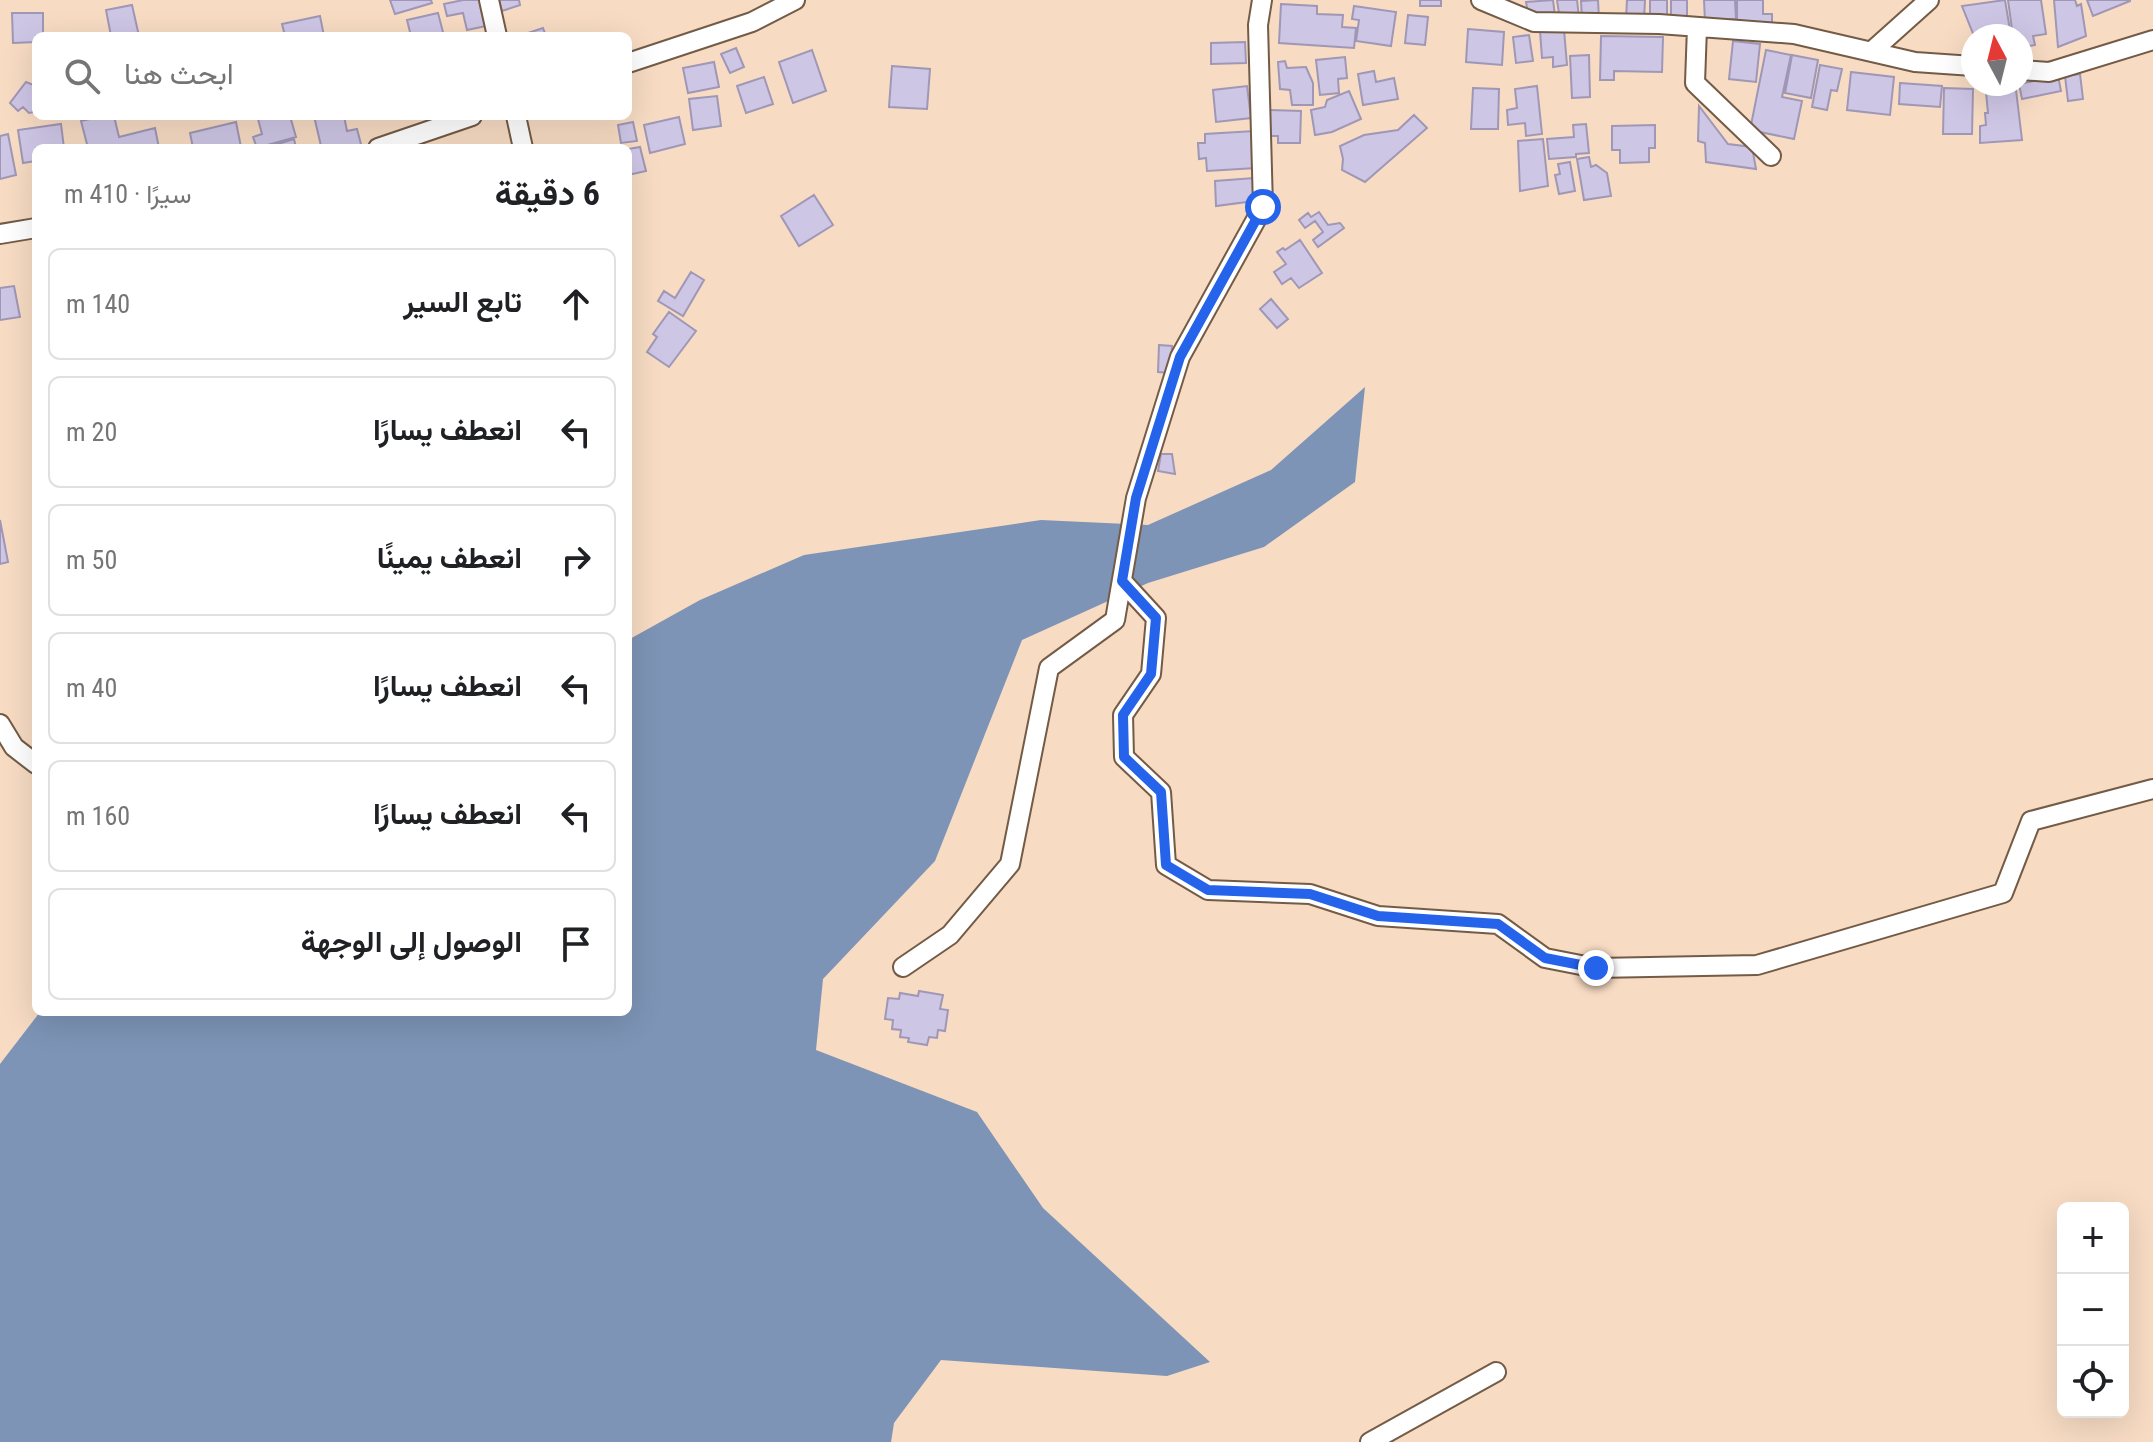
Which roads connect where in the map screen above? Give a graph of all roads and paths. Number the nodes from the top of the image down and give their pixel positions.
1 (489, 0) edge
2 (795, 0) edge
3 (1262, 0) edge
4 (1481, 0) edge
5 (1929, 0) edge
6 (1697, 27) junction
7 (496, 32) edge
8 (2153, 40) edge
9 (1871, 52) junction
10 (632, 62) edge
11 (1961, 65) edge
12 (2033, 71) edge
13 (460, 120) edge
14 (517, 120) edge
15 (390, 144) edge
16 (522, 144) edge
17 (1771, 156) dead end
18 (32, 229) edge
19 (0, 234) edge
20 (1122, 581) junction
21 (0, 724) edge
22 (32, 761) edge
23 (2153, 789) edge
24 (903, 967) dead end
25 (1496, 1372) dead end
26 (1370, 1442) edge

1 - 7 street
2 - 10 street
3 - 20 street
4 - 6 street
5 - 9 street
6 - 9 street
6 - 17 street
8 - 12 street
9 - 11 street
13 - 15 street
14 - 16 street
18 - 19 street
20 - 23 street
20 - 24 street
21 - 22 street
25 - 26 street

